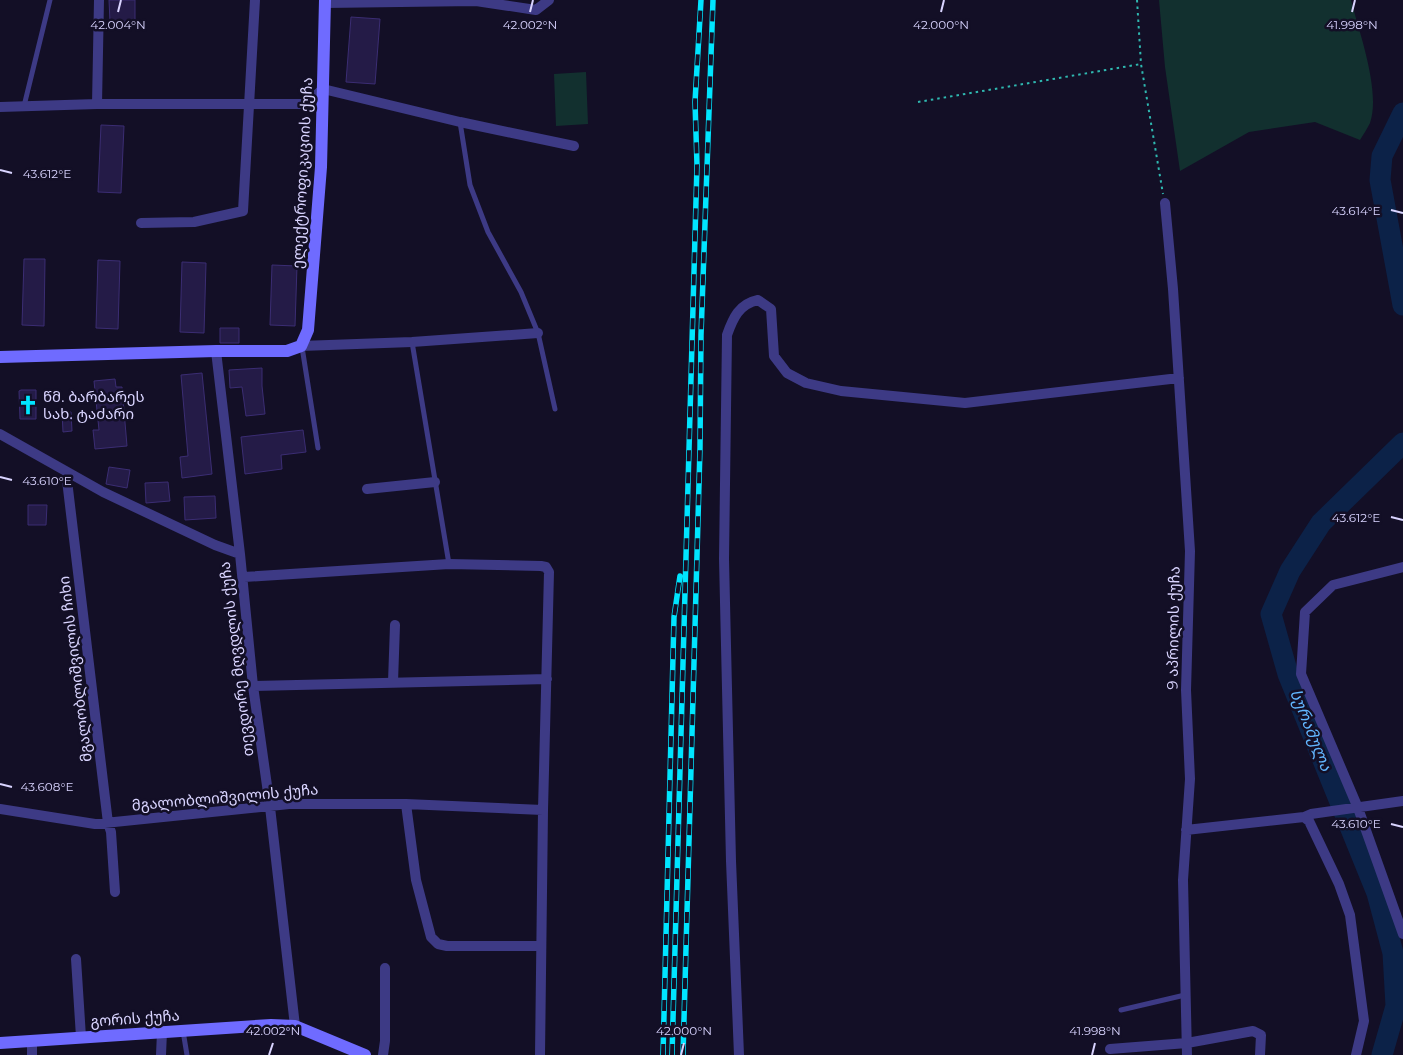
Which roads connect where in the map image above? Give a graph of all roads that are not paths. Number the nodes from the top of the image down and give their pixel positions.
1 (50, 0) edge
2 (99, 0) edge
3 (256, 0) edge
4 (549, 0) edge
5 (325, 1) edge
6 (323, 89) junction
7 (97, 104) junction
8 (250, 104) junction
9 (24, 106) junction
10 (0, 107) edge
11 (460, 122) junction
12 (574, 146) dead end
13 (1165, 203) road end
14 (141, 223) dead end
15 (538, 332) junction
16 (412, 342) junction
17 (301, 346) junction
18 (216, 351) junction
19 (0, 357) edge
20 (1179, 378) junction
21 (555, 409) dead end
22 (0, 434) edge
23 (318, 448) dead end
24 (66, 472) junction
25 (435, 482) junction
26 (367, 489) dead end
27 (240, 554) junction
28 (449, 564) junction
29 (1403, 567) edge
30 (244, 577) junction
31 (395, 625) dead end
32 (547, 678) junction
33 (393, 682) junction
34 (253, 686) junction
35 (1403, 801) edge
36 (406, 804) junction
37 (270, 806) junction
38 (1358, 808) junction
39 (0, 809) edge
40 (543, 810) junction
41 (1307, 815) junction
42 (108, 823) junction
43 (1186, 830) junction
44 (115, 892) dead end
45 (1403, 934) edge
46 (541, 946) junction
47 (76, 959) dead end
48 (385, 968) dead end
49 (1185, 995) junction
50 (1121, 1010) dead end
51 (295, 1026) junction
52 (183, 1031) junction
53 (162, 1032) junction
54 (81, 1037) junction
55 (32, 1040) junction
56 (0, 1042) edge
57 (1187, 1044) junction
58 (1110, 1049) dead end
59 (32, 1055) edge
60 (161, 1055) edge
61 (187, 1055) edge
62 (365, 1055) edge
63 (383, 1055) edge
64 (540, 1055) edge
65 (739, 1055) edge
66 (1187, 1055) edge
67 (1260, 1055) edge
68 (1356, 1055) edge

1 - 9 lane
2 - 7 street
3 - 8 street
4 - 5 street
5 - 6 street, ელექტროფიკაციის ქუჩა
6 - 8 street
6 - 11 street
6 - 17 street, ელექტროფიკაციის ქუჩა
7 - 8 street
7 - 9 street
8 - 14 street
9 - 10 street
11 - 12 street
11 - 15 lane
13 - 20 street, 9 აპრილის ქუჩა
15 - 16 street
15 - 21 lane
16 - 17 street
16 - 25 lane
17 - 18 street
17 - 23 lane
18 - 19 street
18 - 27 street
20 - 43 street, 9 აპრილის ქუჩა
20 - 65 street
22 - 24 street, თევდორე მღვდლის ქუჩა
24 - 27 street, თევდორე მღვდლის ქუჩა
24 - 42 street, მგალობლიშვილის ჩიხი
25 - 26 street
25 - 28 lane
27 - 30 street, თევდორე მღვდლის ქუჩა
28 - 30 street
28 - 32 street
29 - 38 street
30 - 34 street, თევდორე მღვდლის ქუჩა
31 - 33 street
32 - 33 street
32 - 40 street
33 - 34 street
34 - 37 street, თევდორე მღვდლის ქუჩა
35 - 38 street
36 - 37 street, მგალობლიშვილის ქუჩა
36 - 40 street, მგალობლიშვილის ქუჩა
36 - 46 street
37 - 42 street, მგალობლიშვილის ქუჩა
37 - 51 street, თევდორე მღვდლის ქუჩა
38 - 41 street
38 - 45 street
39 - 42 street, მგალობლიშვილის ქუჩა
40 - 46 street
41 - 43 street
41 - 68 street
42 - 44 street, მგალობლიშვილის ჩიხი
43 - 49 street, 9 აპრილის ქუჩა
46 - 64 street
47 - 54 street
48 - 63 street
49 - 50 lane
49 - 57 street, 9 აპრილის ქუჩა
51 - 52 street, გორის ქუჩა
51 - 62 street
52 - 53 street, გორის ქუჩა
52 - 61 lane
53 - 54 street, გორის ქუჩა
53 - 60 street
54 - 55 street, გორის ქუჩა
55 - 56 street, გორის ქუჩა
55 - 59 street
57 - 58 street
57 - 66 street, 9 აპრილის ქუჩა
57 - 67 street

